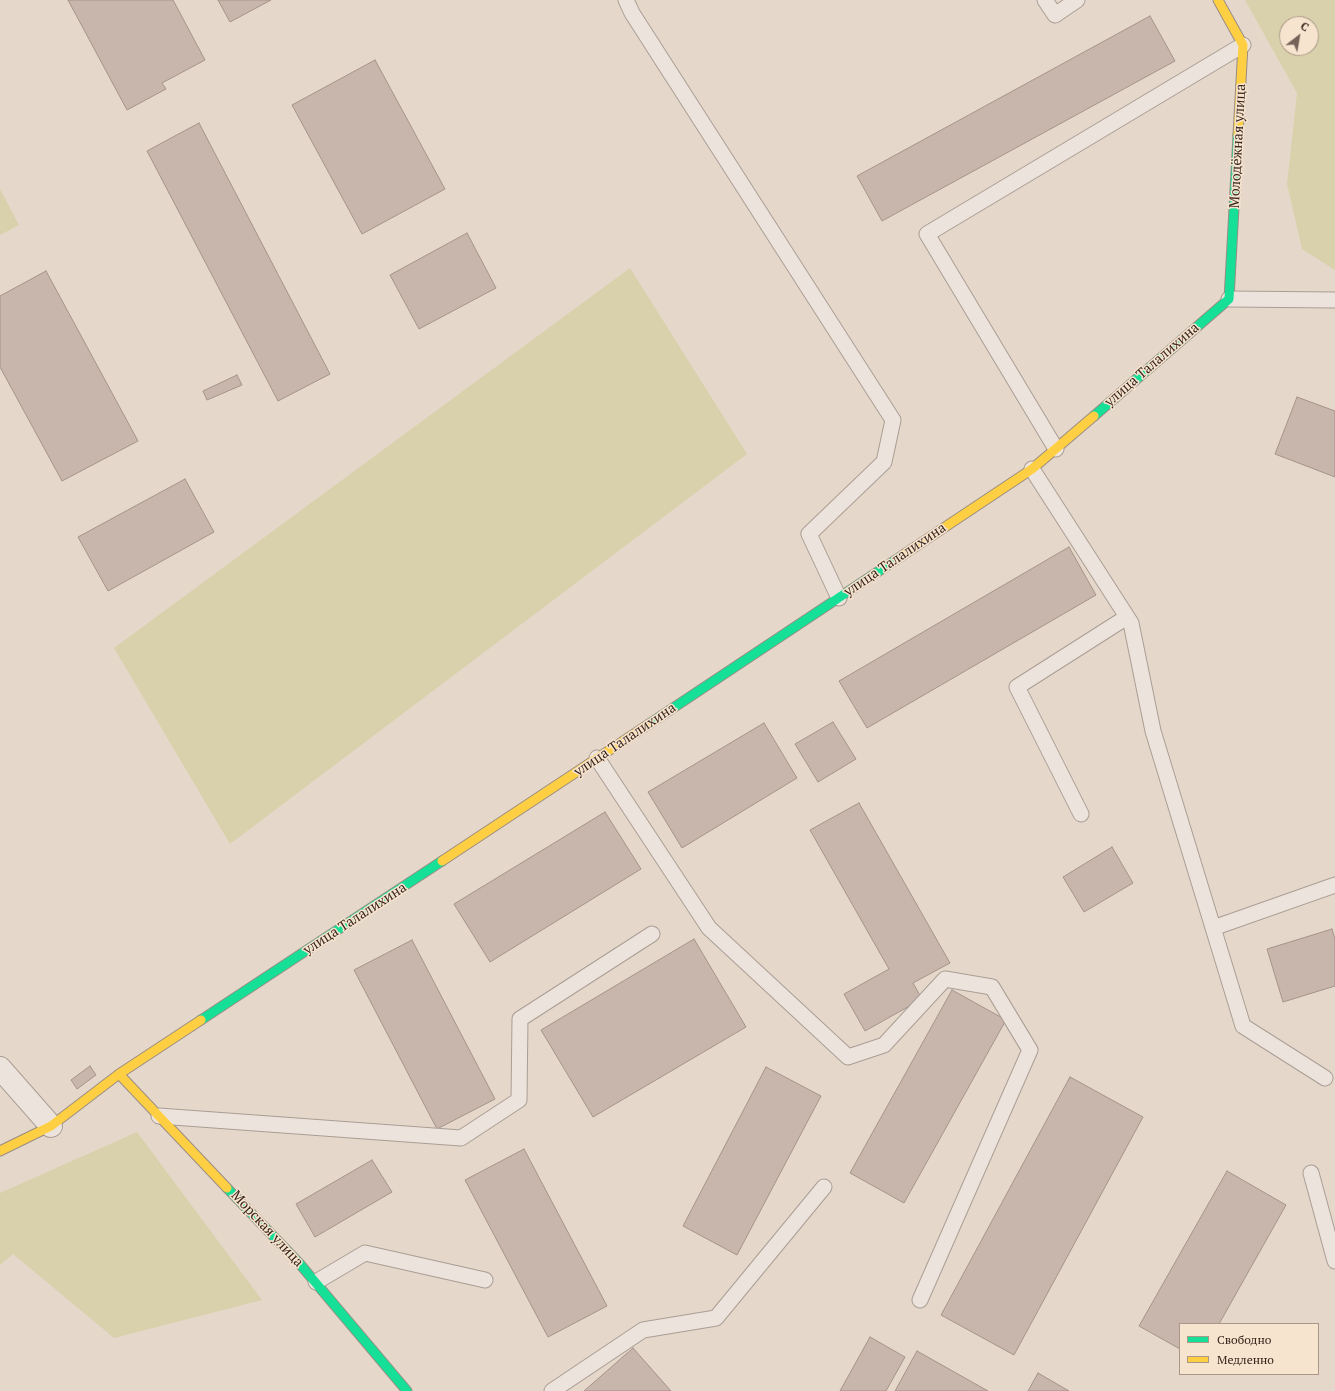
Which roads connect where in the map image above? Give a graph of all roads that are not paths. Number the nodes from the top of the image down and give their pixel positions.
1 (626, 0) edge
2 (1044, 0) edge
3 (1077, 0) edge
4 (1218, 0) edge
5 (1243, 45) junction
6 (1229, 299) junction
7 (1335, 300) edge
8 (1056, 449) junction
9 (1032, 469) junction
10 (839, 598) junction
11 (1127, 617) junction
12 (597, 758) junction
13 (1081, 814) dead end
14 (1335, 885) edge
15 (1213, 928) junction
16 (652, 934) dead end
17 (0, 1068) edge
18 (119, 1074) junction
19 (1325, 1078) dead end
20 (159, 1116) junction
21 (51, 1126) junction
22 (0, 1151) edge
23 (1310, 1172) dead end
24 (824, 1187) dead end
25 (1335, 1261) edge
26 (485, 1280) dead end
27 (316, 1282) junction
28 (920, 1300) dead end
29 (407, 1391) edge
30 (552, 1391) edge

1 - 10 lane
2 - 3 lane
4 - 5 street
5 - 6 street, Молодёжная улица
5 - 8 lane
6 - 7 lane
6 - 8 street, улица Талалихина
8 - 9 street, улица Талалихина
9 - 10 street, улица Талалихина
9 - 11 lane
10 - 12 street, улица Талалихина
11 - 13 lane
11 - 15 lane
12 - 18 street, улица Талалихина
12 - 28 lane
14 - 15 lane
15 - 19 lane
16 - 20 lane
17 - 21 street
18 - 20 street, Морская улица
18 - 21 street, улица Талалихина
20 - 27 street, Морская улица
21 - 22 street, улица Талалихина
23 - 25 lane
24 - 30 lane
26 - 27 lane
27 - 29 street, Морская улица

